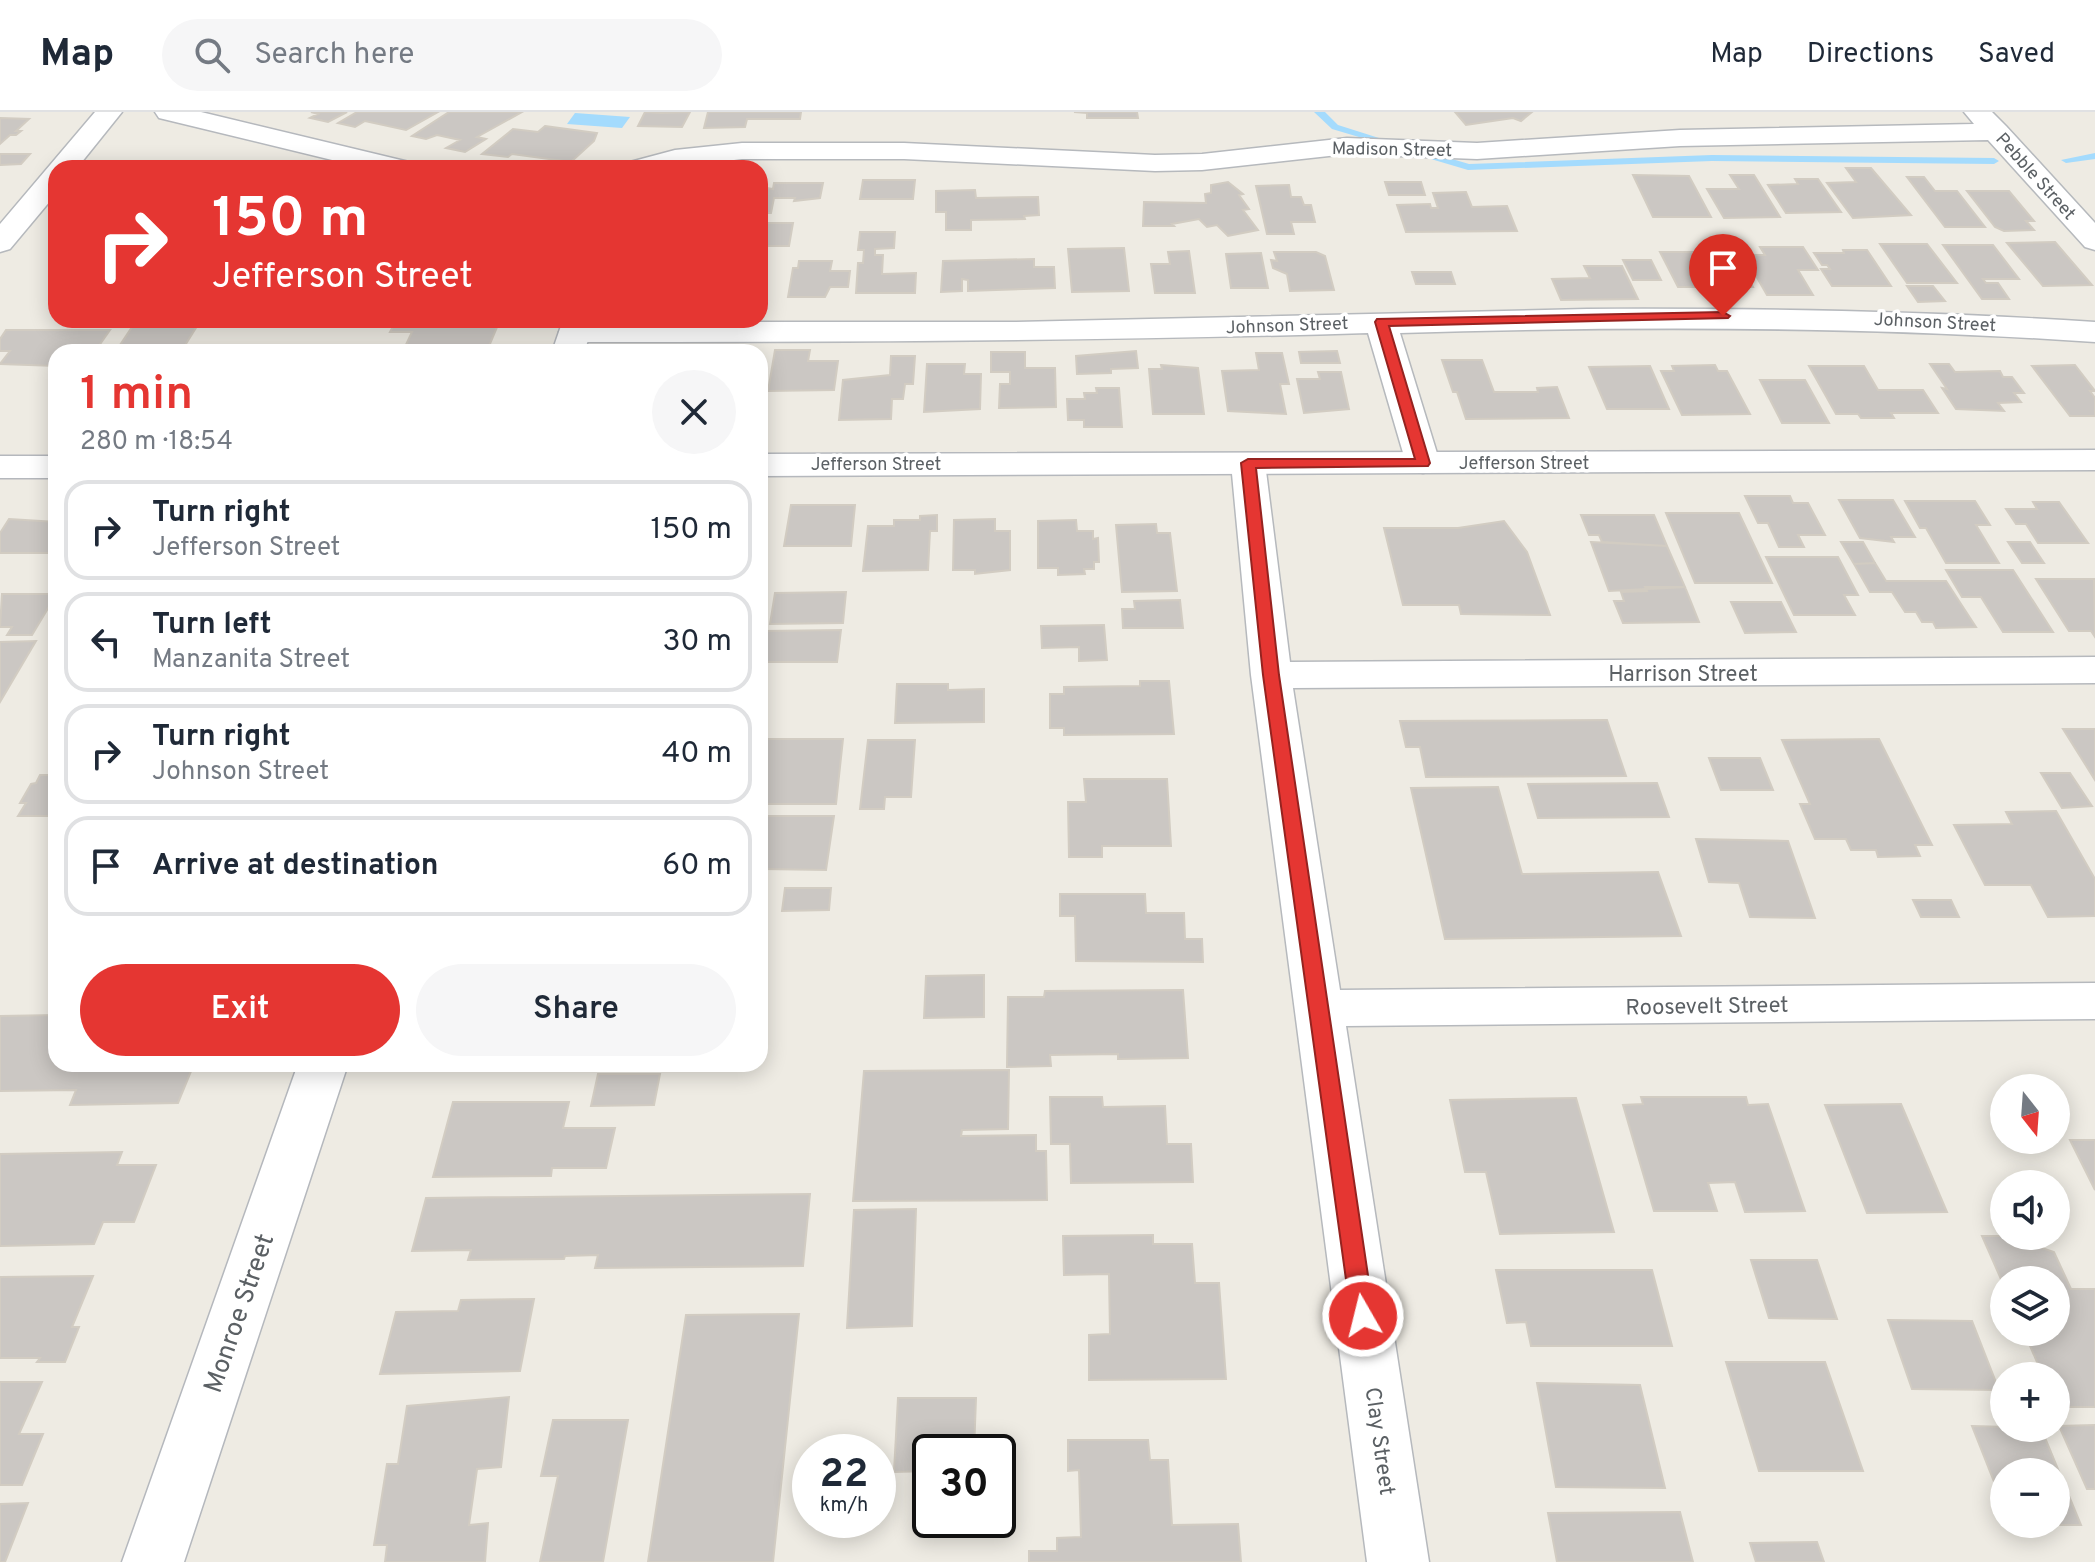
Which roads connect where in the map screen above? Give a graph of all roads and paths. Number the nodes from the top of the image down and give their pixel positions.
1 (109, 112) edge
2 (168, 112) edge
3 (1986, 122) edge
4 (69, 160) edge
5 (366, 160) edge
6 (668, 160) edge
7 (48, 186) edge
8 (2095, 241) edge
9 (0, 243) edge
10 (1381, 322) junction
11 (2095, 332) edge
12 (574, 335) edge
13 (2095, 460) edge
14 (1248, 463) junction
15 (1423, 463) junction
16 (768, 465) edge
17 (0, 467) edge
18 (48, 467) edge
19 (2095, 670) edge
20 (1271, 675) junction
21 (2095, 1001) edge
22 (1318, 1008) junction
23 (320, 1072) edge
24 (153, 1562) edge
25 (1398, 1562) edge

1 - 4 street
2 - 5 street
3 - 6 street, Madison Street
3 - 8 street, Pebble Street
7 - 9 street
10 - 11 street, Johnson Street
10 - 12 street, Johnson Street
10 - 15 street
13 - 15 street, Jefferson Street
14 - 15 street, Jefferson Street
14 - 16 street, Jefferson Street
14 - 20 street, Clay Street
17 - 18 street
19 - 20 street, Harrison Street
20 - 22 street, Clay Street
21 - 22 street, Roosevelt Street
22 - 25 street, Clay Street
23 - 24 street, Monroe Street

